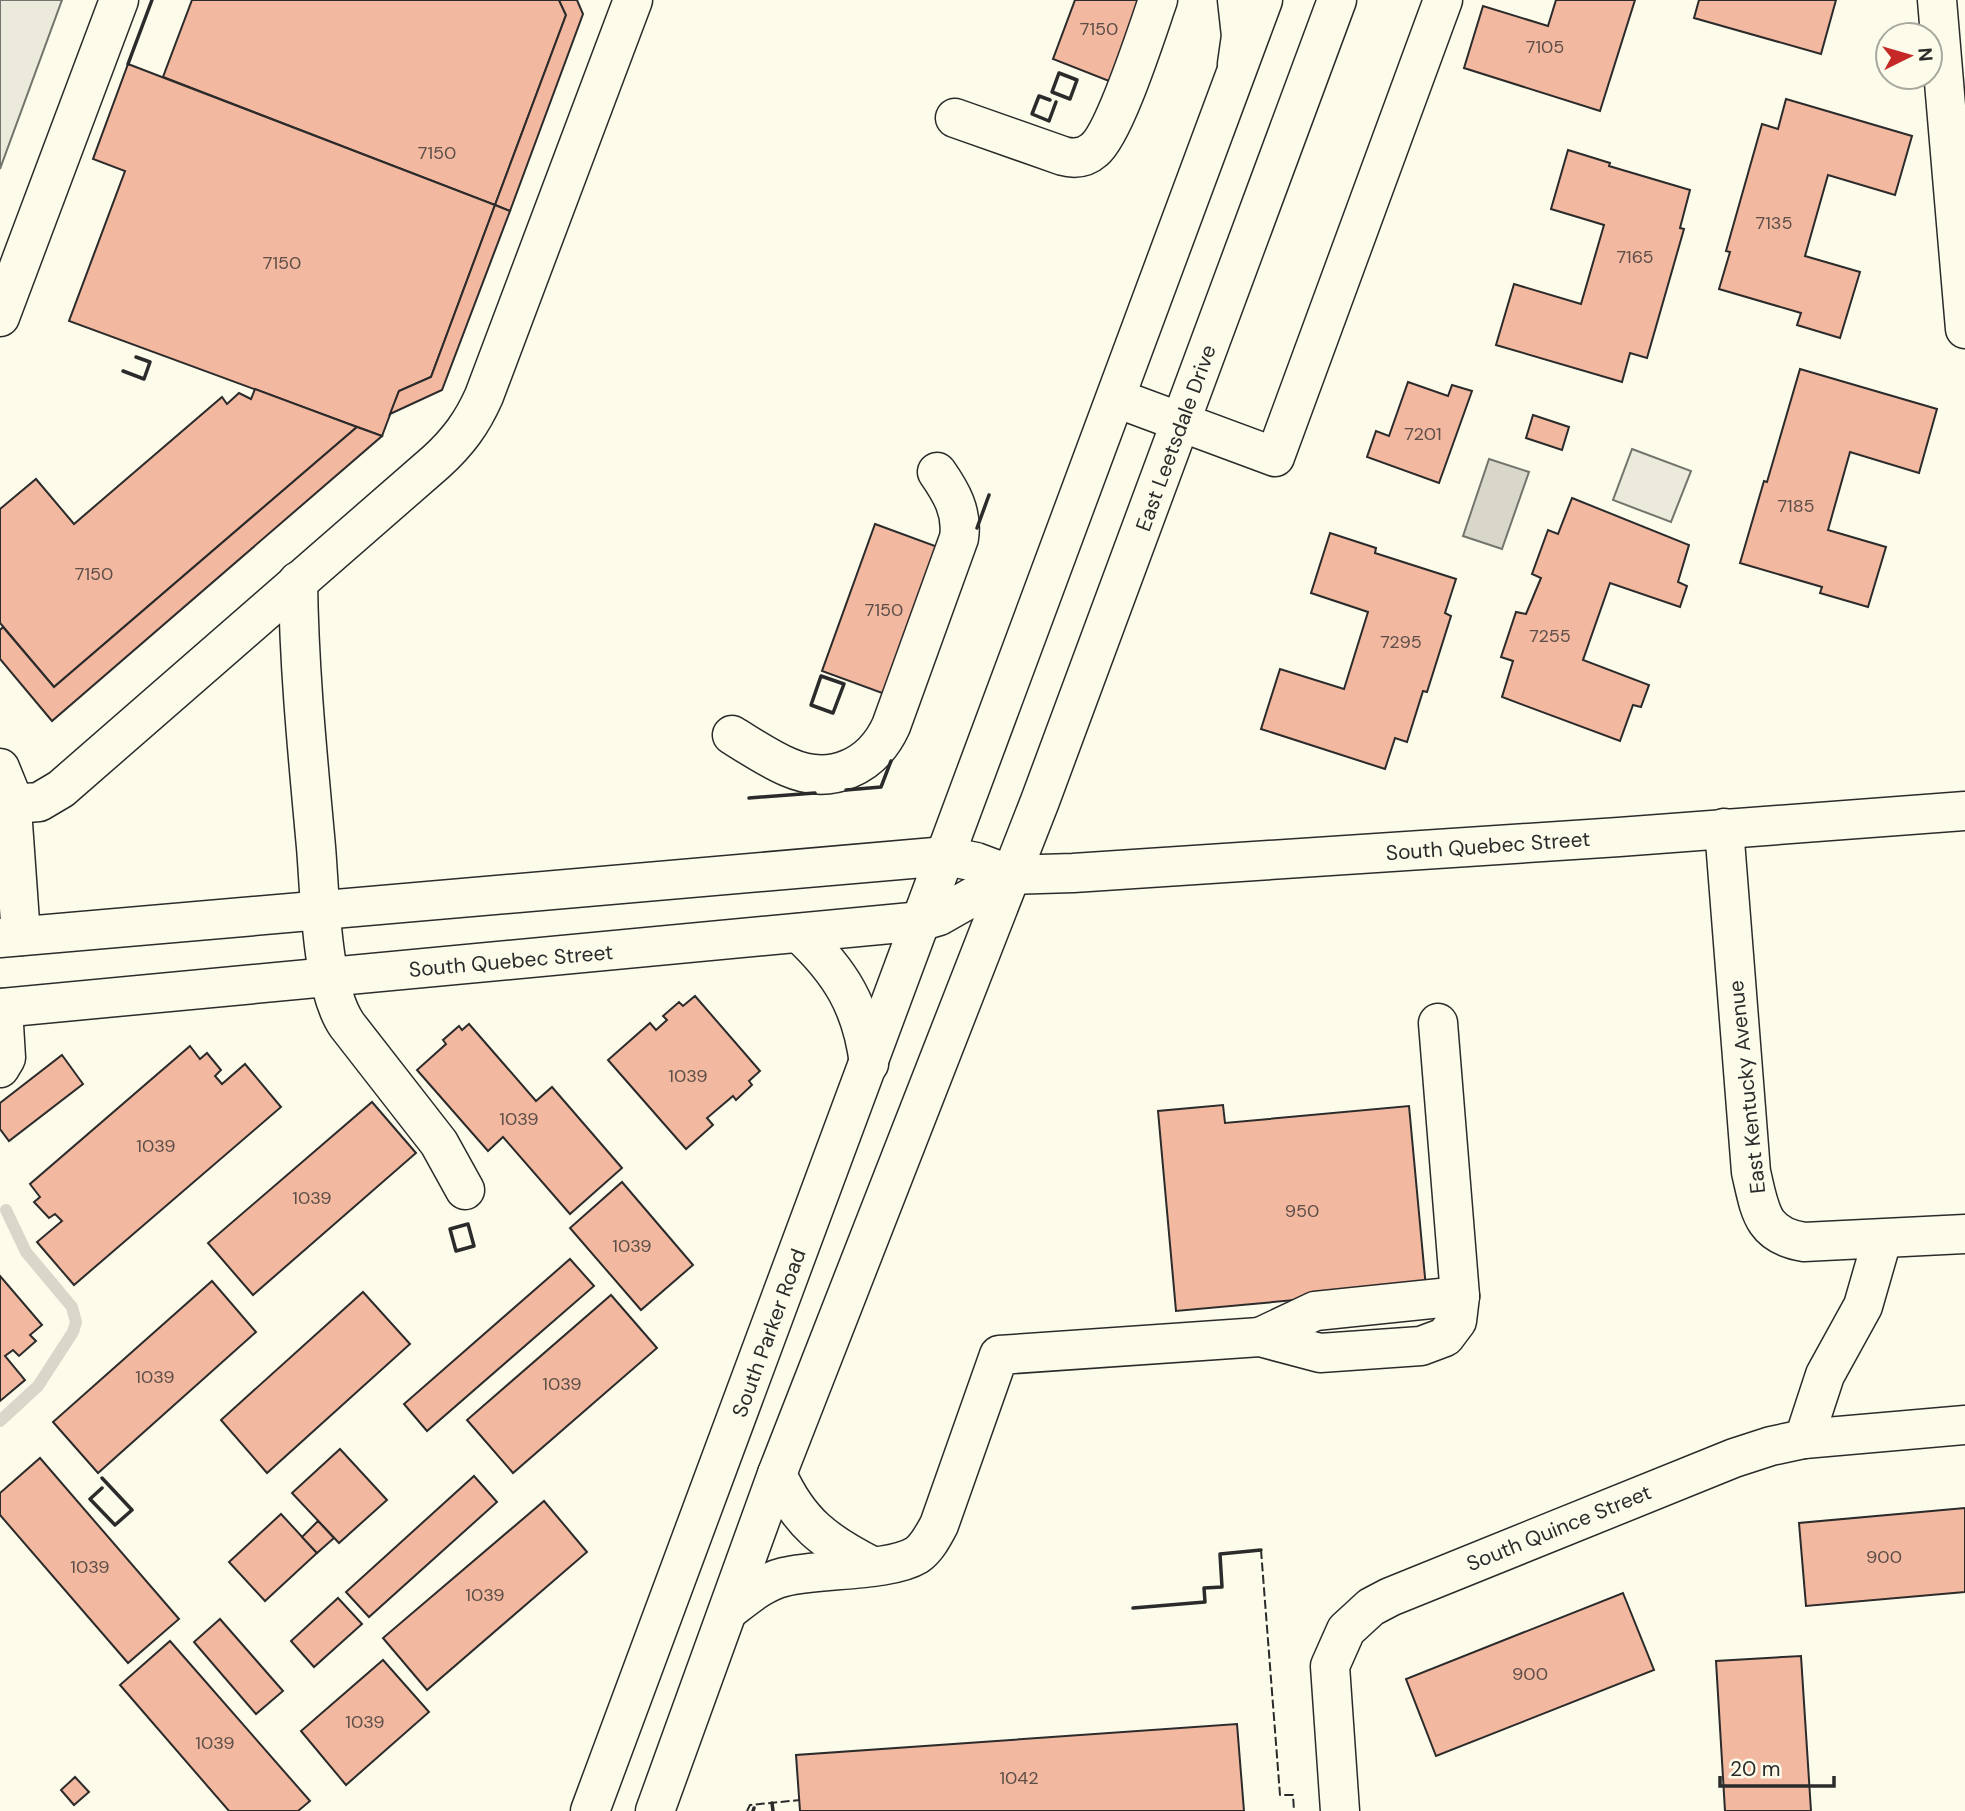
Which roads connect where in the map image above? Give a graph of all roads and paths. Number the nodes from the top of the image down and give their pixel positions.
1 (120, 0) edge
2 (633, 0) edge
3 (1158, 0) edge
4 (1237, 0) edge
5 (1263, 0) edge
6 (1337, 0) edge
7 (1443, 0) edge
8 (1937, 0) edge
9 (1236, 73) junction
10 (955, 118) dead end
11 (0, 317) edge
12 (1965, 329) edge
13 (1116, 398) junction
14 (1182, 423) junction
15 (937, 472) dead end
16 (298, 581) junction
17 (732, 735) dead end
18 (0, 768) edge
19 (12, 804) junction
20 (1965, 811) edge
21 (1724, 828) junction
22 (946, 856) junction
23 (1011, 875) junction
24 (321, 908) junction
25 (922, 921) junction
26 (799, 933) junction
27 (10, 937) edge
28 (330, 978) junction
29 (1, 1008) edge
30 (1438, 1023) dead end
31 (869, 1064) junction
32 (0, 1068) edge
33 (465, 1189) dead end
34 (1965, 1234) edge
35 (1882, 1240) junction
36 (1965, 1425) edge
37 (1804, 1439) junction
38 (777, 1474) junction
39 (872, 1566) junction
40 (729, 1610) junction
41 (590, 1811) edge
42 (655, 1811) edge
43 (1340, 1811) edge

1 - 11 main road
2 - 16 main road
3 - 10 main road
4 - 9 main road
5 - 9 main road
6 - 14 main road, East Leetsdale Drive
7 - 14 main road
8 - 12 main road
9 - 13 main road
13 - 14 main road
13 - 22 main road
14 - 23 main road, East Leetsdale Drive
15 - 17 main road
16 - 19 main road
16 - 24 main road
18 - 19 main road
19 - 27 main road
20 - 21 main road, South Quebec Street
21 - 23 main road, South Quebec Street
21 - 35 main road, East Kentucky Avenue
22 - 23 main road, South Quebec Street
22 - 24 main road, South Quebec Street
22 - 25 main road, South Parker Road
23 - 25 main road, South Quebec Street
23 - 38 main road
24 - 27 main road, South Quebec Street
24 - 28 main road
25 - 26 main road, South Quebec Street
25 - 31 main road, South Parker Road
26 - 28 main road, South Quebec Street
26 - 31 main road
28 - 29 main road, South Quebec Street
28 - 33 main road
29 - 32 main road
30 - 39 main road
31 - 41 main road, South Parker Road
34 - 35 main road, East Kentucky Avenue
35 - 37 main road
36 - 37 main road, South Quince Street
37 - 43 main road, South Quince Street
38 - 39 main road
38 - 40 main road
39 - 40 main road
40 - 42 main road

